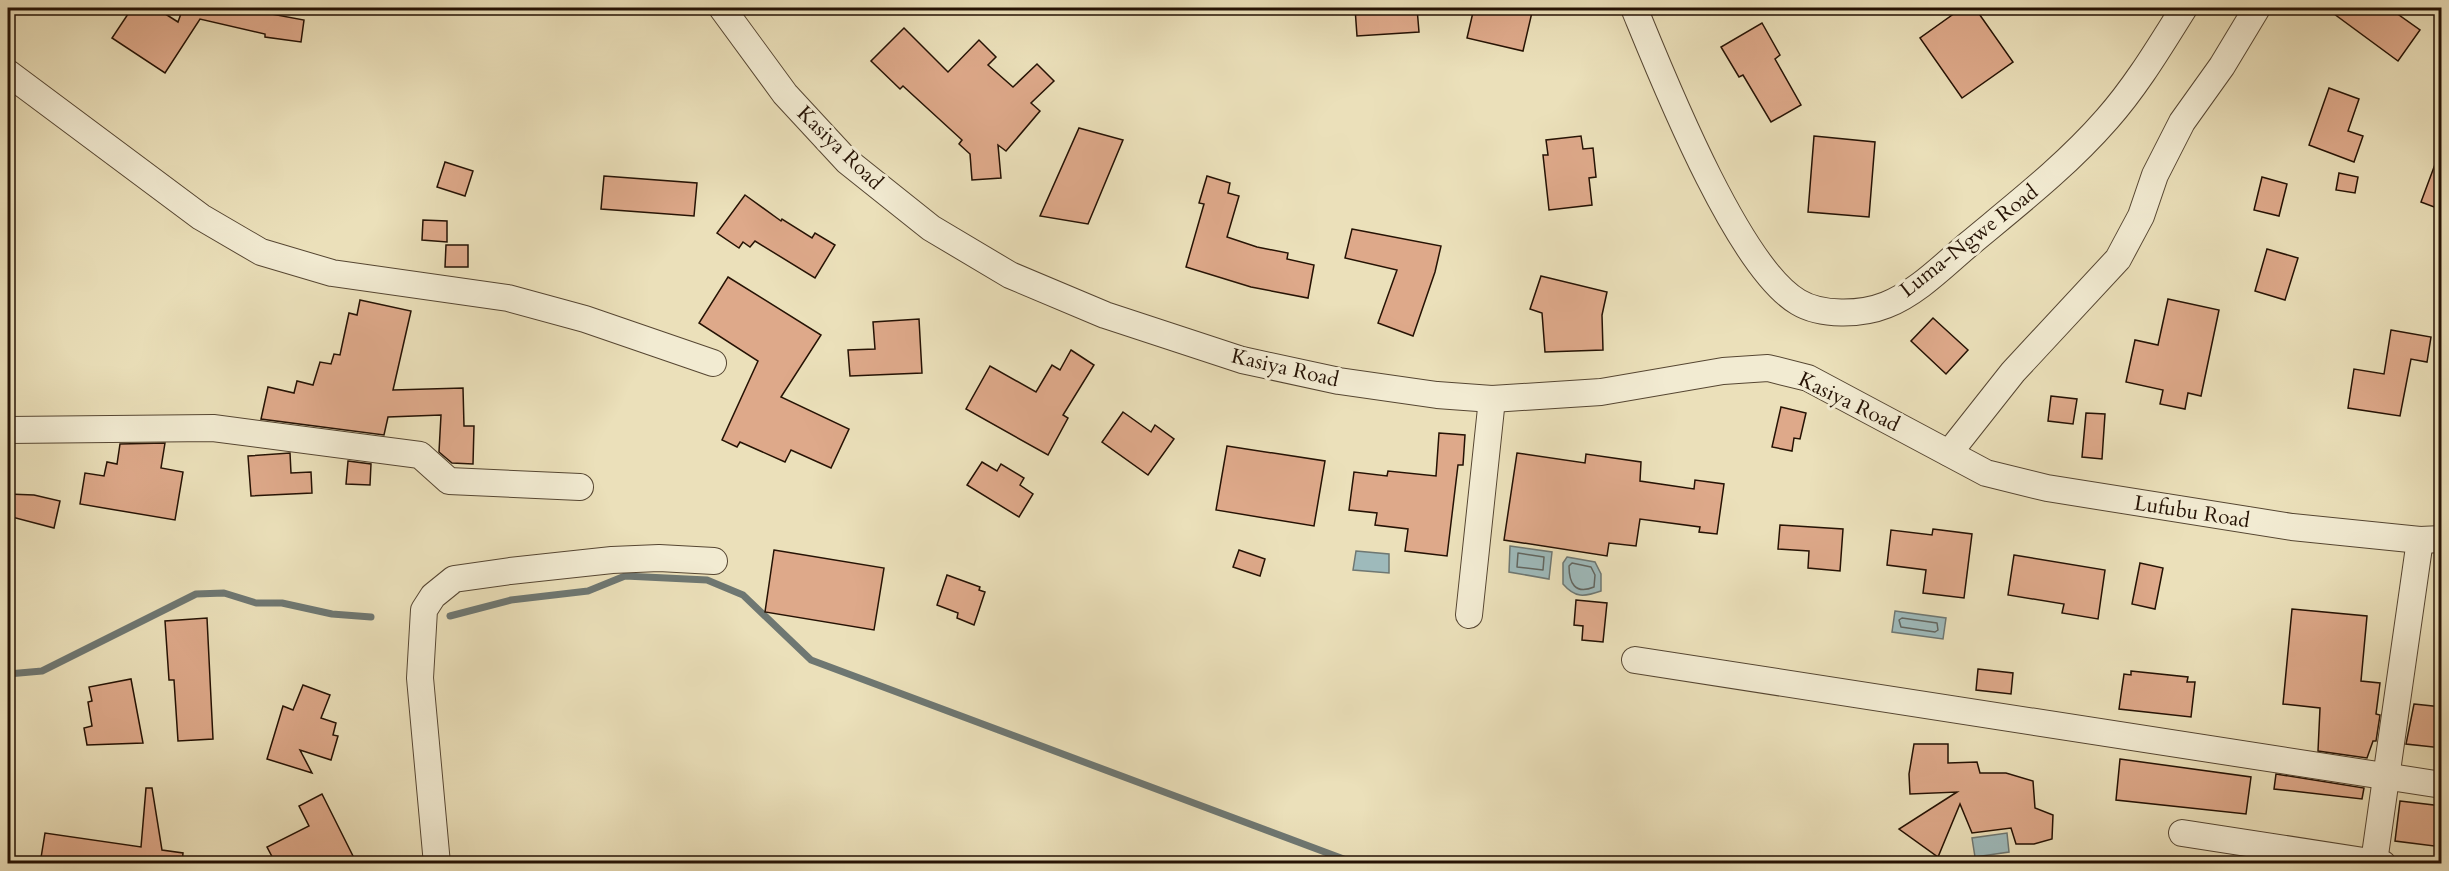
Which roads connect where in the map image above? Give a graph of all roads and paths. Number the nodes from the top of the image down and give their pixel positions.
1 (722, 8) edge
2 (1634, 8) edge
3 (2184, 8) edge
4 (2257, 8) edge
5 (8, 73) edge
6 (713, 363) dead end
7 (1492, 399) junction
8 (8, 430) edge
9 (1949, 453) junction
10 (580, 487) dead end
11 (2431, 540) edge
12 (714, 561) dead end
13 (1469, 615) dead end
14 (1635, 660) dead end
15 (2386, 778) junction
16 (2442, 785) edge
17 (2182, 833) dead end
18 (2378, 863) edge
19 (437, 864) edge

1 - 7 street, Kasiya Road
2 - 3 street, Luma-Ngwe Road
4 - 9 street
5 - 6 street
7 - 9 street, Kasiya Road
7 - 13 street
8 - 10 street
9 - 11 street, Lufubu Road
11 - 15 street
12 - 19 street
14 - 15 street
15 - 16 street
15 - 18 street
17 - 18 street

